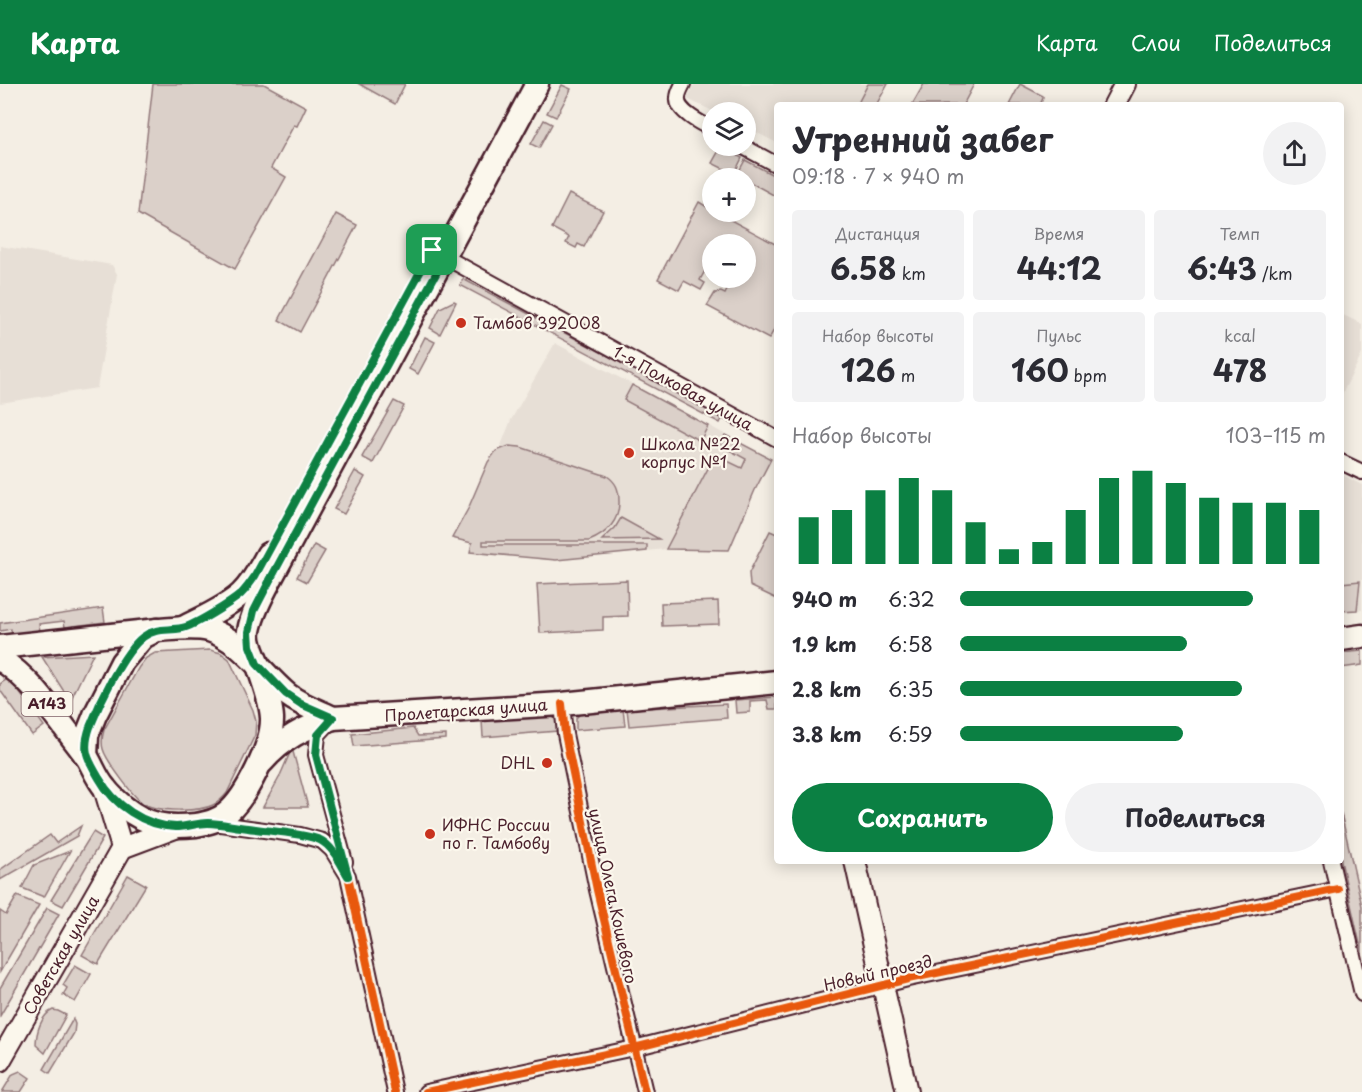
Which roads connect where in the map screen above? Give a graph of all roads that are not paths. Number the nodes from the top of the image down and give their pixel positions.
1 (521, 84) edge
2 (537, 84) edge
3 (683, 84) edge
4 (1125, 84) edge
5 (1116, 102) edge
6 (702, 124) edge
7 (756, 154) edge
8 (774, 163) edge
9 (438, 254) junction
10 (774, 437) edge
11 (1344, 463) edge
12 (1362, 472) edge
13 (183, 628) junction
14 (158, 630) junction
15 (1362, 636) edge
16 (1344, 639) edge
17 (0, 647) edge
18 (0, 659) edge
19 (257, 664) junction
20 (774, 682) edge
21 (561, 704) junction
22 (333, 718) junction
23 (86, 756) junction
24 (259, 766) junction
25 (104, 788) junction
26 (209, 823) junction
27 (178, 827) junction
28 (122, 848) junction
29 (856, 864) edge
30 (1332, 864) edge
31 (348, 876) junction
32 (1338, 889) junction
33 (882, 985) junction
34 (1362, 994) edge
35 (634, 1048) junction
36 (0, 1061) edge
37 (395, 1092) edge
38 (426, 1092) edge
39 (645, 1092) edge
40 (907, 1092) edge

1 - 9 main road
2 - 9 main road
3 - 6 street
4 - 5 main road
7 - 8 street
9 - 10 street, 1-я Полковая улица
9 - 13 main road
9 - 19 main road
11 - 12 street
13 - 14 main road
13 - 19 main road
14 - 17 main road
14 - 23 main road
15 - 16 main road
18 - 23 main road, А143
19 - 22 main road
19 - 24 main road
20 - 21 main road, Пролетарская улица
21 - 22 main road, Пролетарская улица
21 - 35 street, улица Олега Кошевого
22 - 24 main road
22 - 31 street
23 - 25 main road
24 - 26 main road
25 - 27 main road
25 - 28 main road
26 - 27 main road
26 - 31 street
27 - 28 main road
28 - 36 main road, Советская улица
29 - 33 main road
30 - 32 street
31 - 37 street
32 - 33 street, Новый проезд
32 - 34 street
33 - 35 street, Новый проезд
33 - 40 main road
35 - 38 street, Новый проезд
35 - 39 street, улица Олега Кошевого

